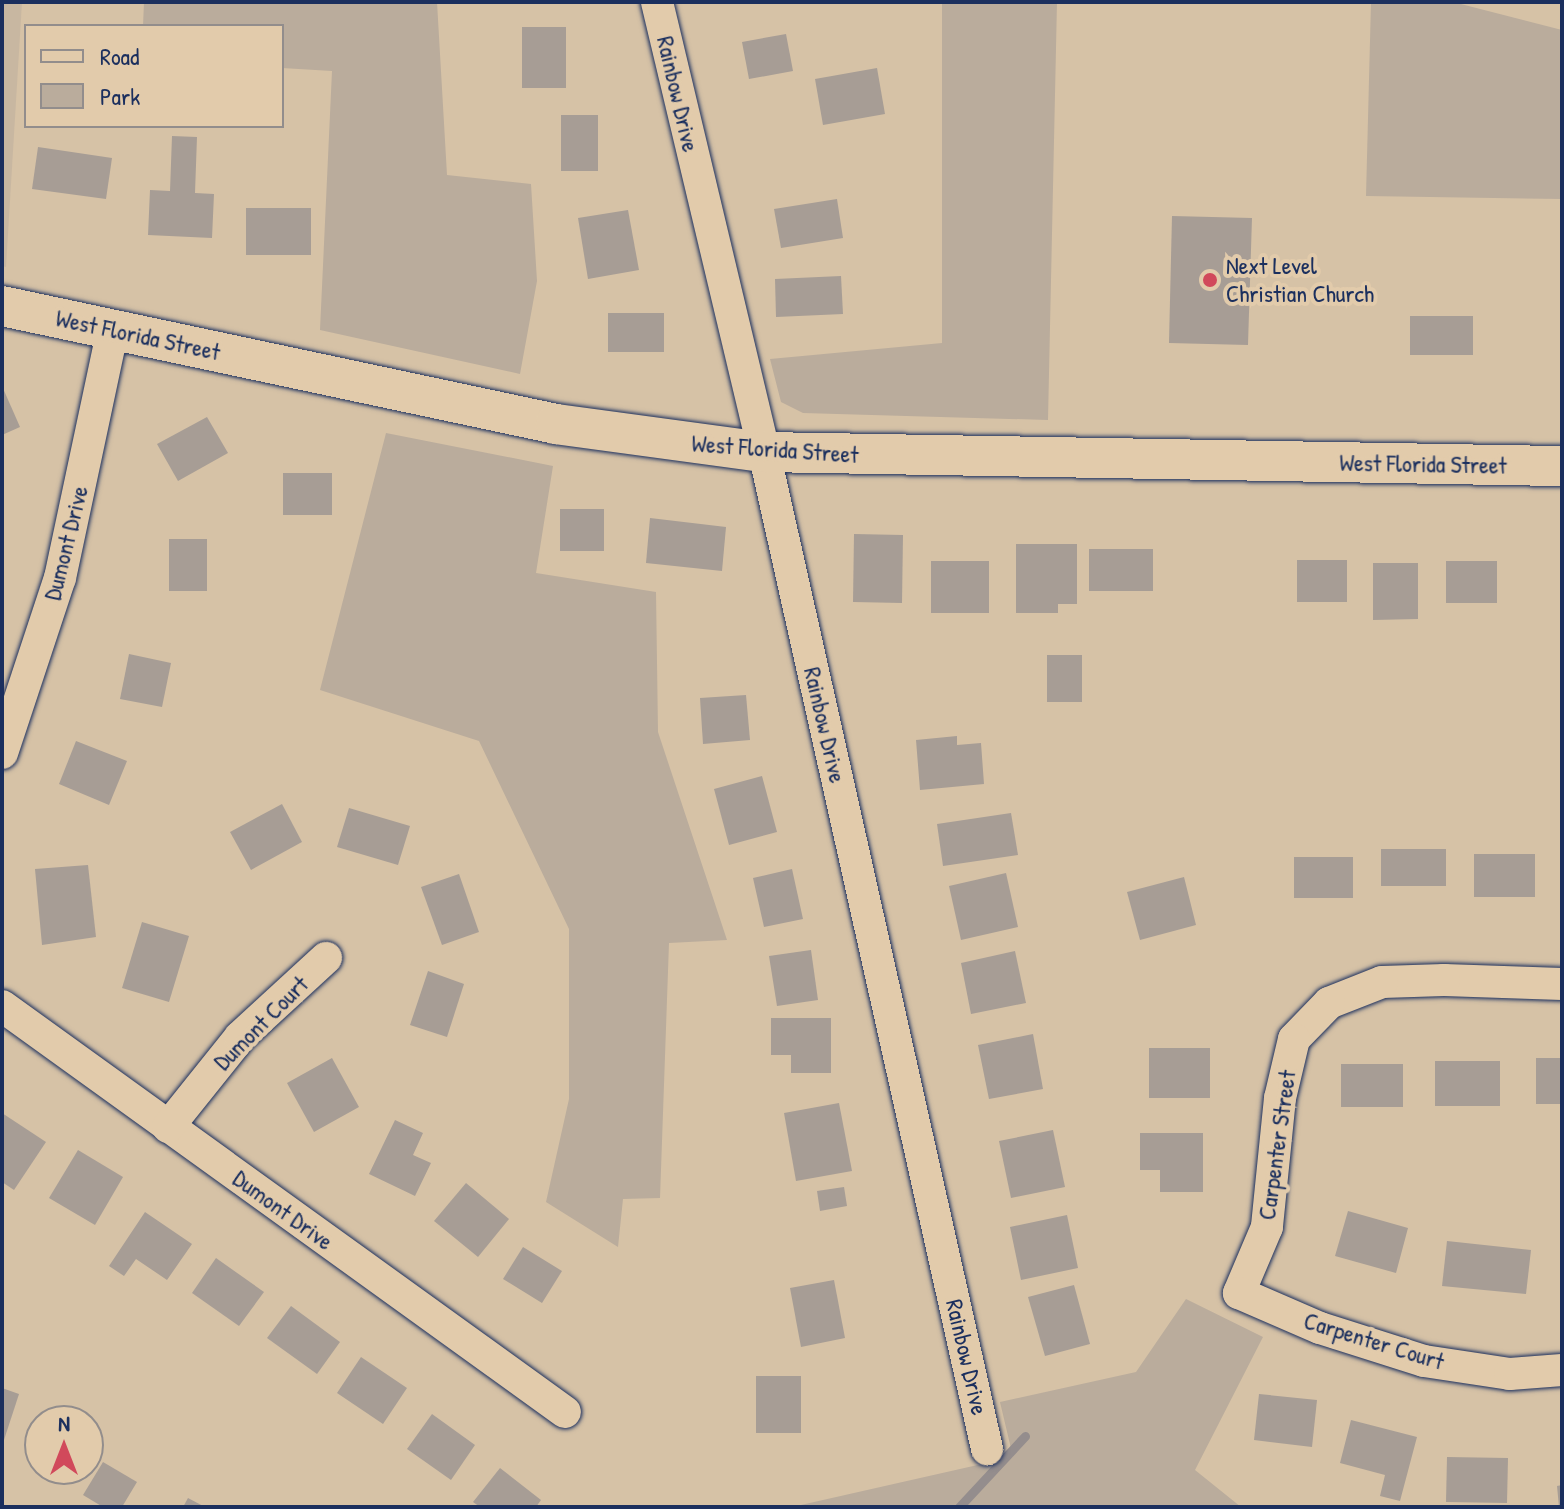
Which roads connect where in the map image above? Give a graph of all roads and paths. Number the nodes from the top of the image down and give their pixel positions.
1 (657, 2) edge
2 (2, 306) edge
3 (113, 329) junction
4 (764, 452) junction
5 (1562, 466) edge
6 (2, 753) edge
7 (326, 958) dead end
8 (1562, 984) edge
9 (2, 1006) edge
10 (168, 1127) junction
11 (1239, 1293) joint
12 (1562, 1370) edge
13 (565, 1412) dead end
14 (987, 1449) dead end

1 - 4 street, Rainbow Drive
2 - 3 main road, West Florida Street
3 - 4 main road, West Florida Street
3 - 6 street, Dumont Drive
4 - 5 main road, West Florida Street
4 - 14 street, Rainbow Drive
7 - 10 street, Dumont Court
8 - 11 street, Carpenter Street
9 - 10 street, Dumont Drive
10 - 13 street, Dumont Drive
11 - 12 street, Carpenter Court

